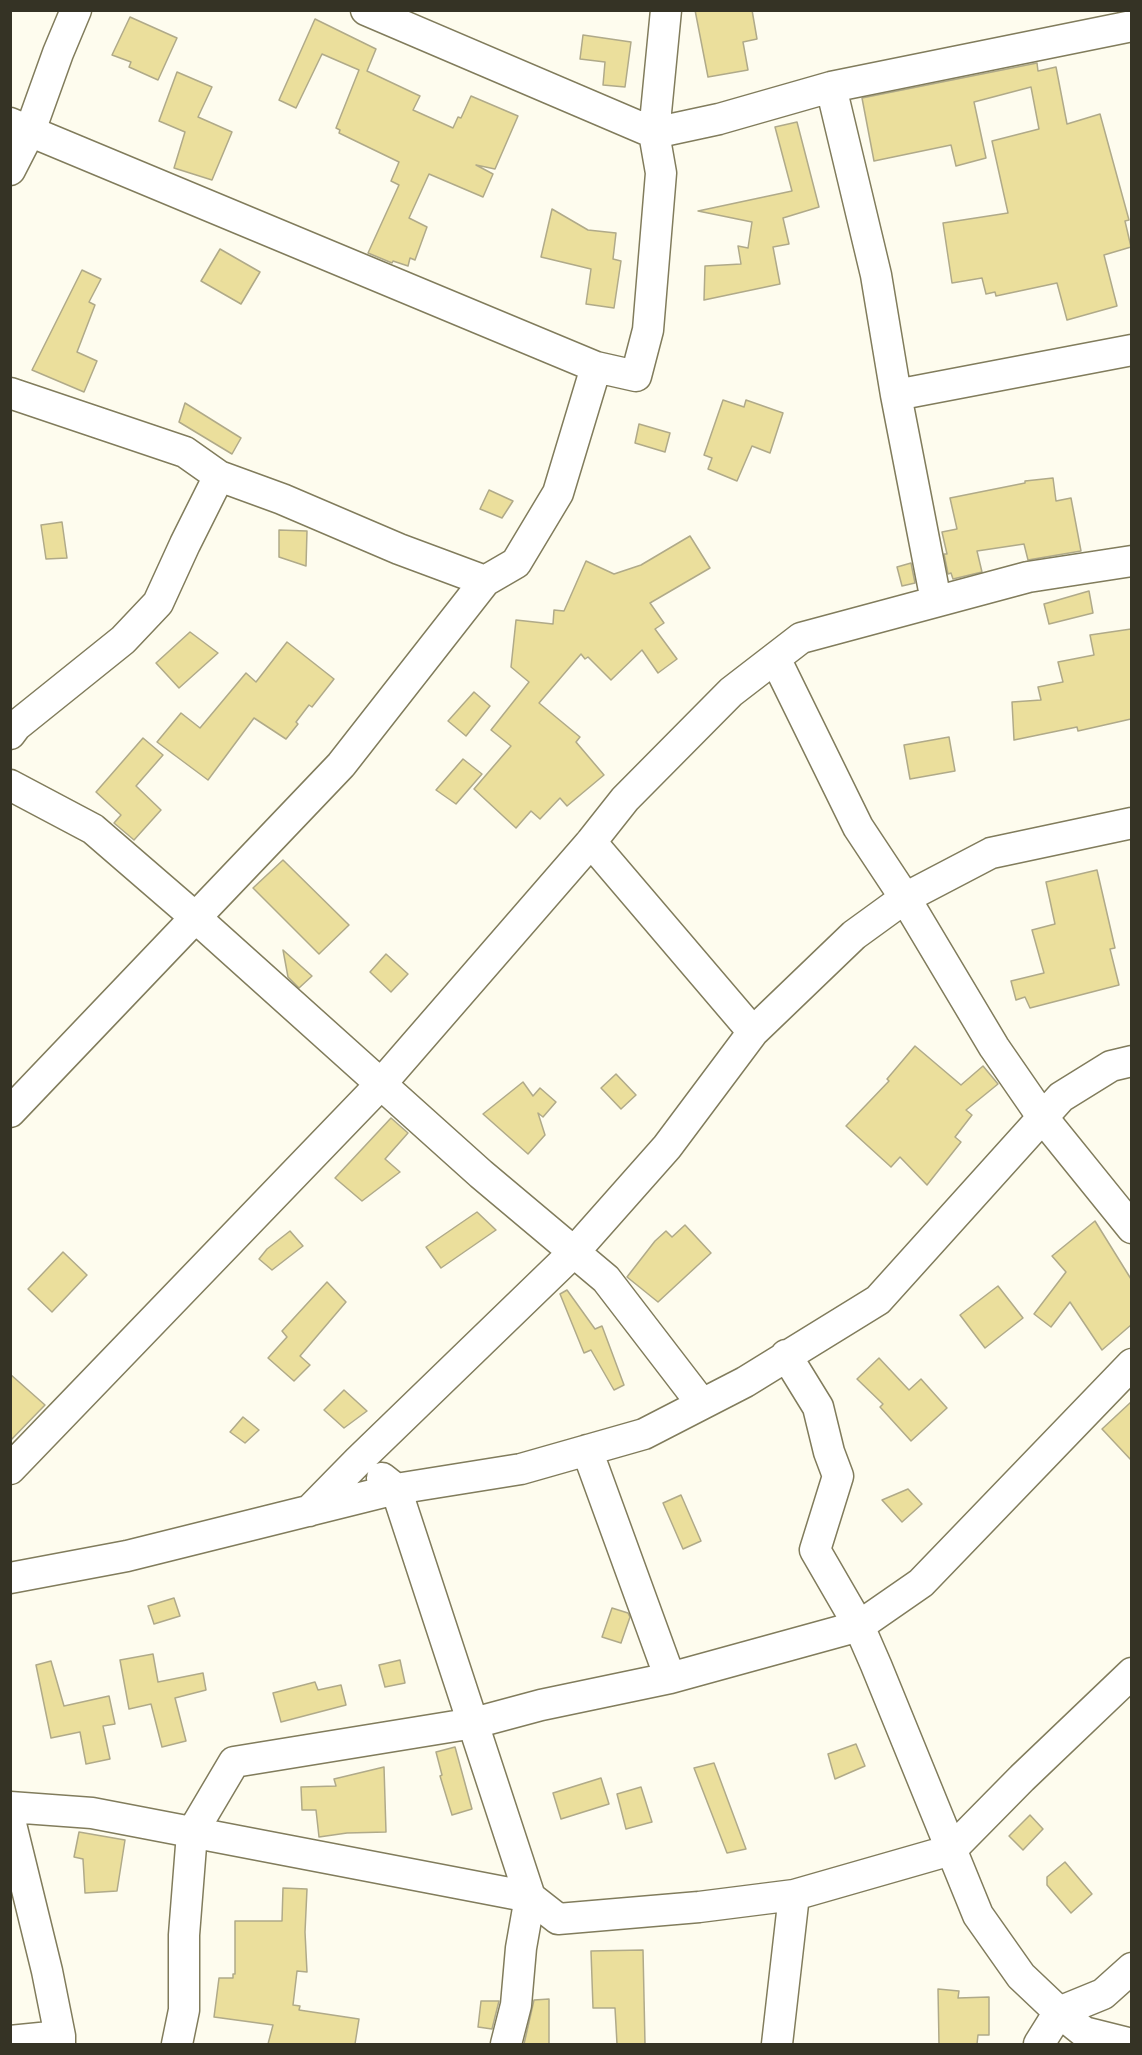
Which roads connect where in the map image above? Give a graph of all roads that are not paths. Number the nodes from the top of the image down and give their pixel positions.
1 (76, 10) edge
2 (366, 10) edge
3 (666, 10) edge
4 (1131, 26) edge
5 (831, 87) junction
6 (20, 127) edge
7 (654, 134) junction
8 (10, 170) edge
9 (1131, 350) edge
10 (596, 367) junction
11 (10, 393) edge
12 (896, 395) junction
13 (219, 476) junction
14 (1131, 561) edge
15 (484, 581) junction
16 (936, 601) junction
17 (775, 658) junction
18 (10, 734) edge
19 (10, 785) edge
20 (1131, 823) edge
21 (591, 842) junction
22 (905, 898) junction
23 (196, 918) junction
24 (753, 1032) junction
25 (1131, 1061) edge
26 (380, 1085) junction
27 (10, 1112) edge
28 (1042, 1118) junction
29 (1131, 1228) edge
30 (574, 1252) junction
31 (786, 1355) junction
32 (1131, 1364) edge
33 (702, 1404) junction
34 (587, 1450) junction
35 (359, 1460) junction
36 (10, 1469) edge
37 (396, 1489) junction
38 (309, 1511) junction
39 (10, 1578) edge
40 (859, 1626) junction
41 (1131, 1673) edge
42 (670, 1678) junction
43 (474, 1723) junction
44 (10, 1807) edge
45 (10, 1820) edge
46 (192, 1833) junction
47 (951, 1850) junction
48 (794, 1895) junction
49 (530, 1897) junction
50 (1131, 1968) edge
51 (1059, 2012) junction
52 (60, 2040) edge
53 (10, 2041) edge
54 (177, 2044) edge
55 (506, 2044) edge
56 (777, 2044) edge
57 (1040, 2044) edge
58 (1131, 2044) edge

1 - 6 street
2 - 7 street
3 - 7 street
4 - 5 street
5 - 7 street
5 - 12 street
6 - 8 street
6 - 10 street
7 - 10 street
9 - 12 street
10 - 15 street
11 - 13 street
12 - 16 street
13 - 15 street
13 - 18 street
14 - 16 street
15 - 23 street
16 - 17 street
17 - 21 street
17 - 22 street
19 - 23 street
20 - 22 street
21 - 24 street
21 - 26 street
22 - 24 street
22 - 28 street
23 - 26 street
23 - 27 street
24 - 30 street
25 - 28 street
26 - 30 street
26 - 36 street
28 - 29 street
28 - 31 street
30 - 33 street
30 - 35 street
31 - 33 street
31 - 40 street
32 - 40 street
33 - 34 street
34 - 37 street
34 - 42 street
35 - 37 street
35 - 38 street
37 - 38 street
37 - 43 street
38 - 39 street
40 - 42 street
40 - 47 street
41 - 47 street
42 - 43 street
43 - 46 street
43 - 49 street
44 - 46 street
45 - 52 street
46 - 49 street
46 - 54 street
47 - 48 street
47 - 51 street
48 - 49 street
48 - 56 street
49 - 55 street
50 - 51 street
51 - 57 street
51 - 58 street
52 - 53 street

